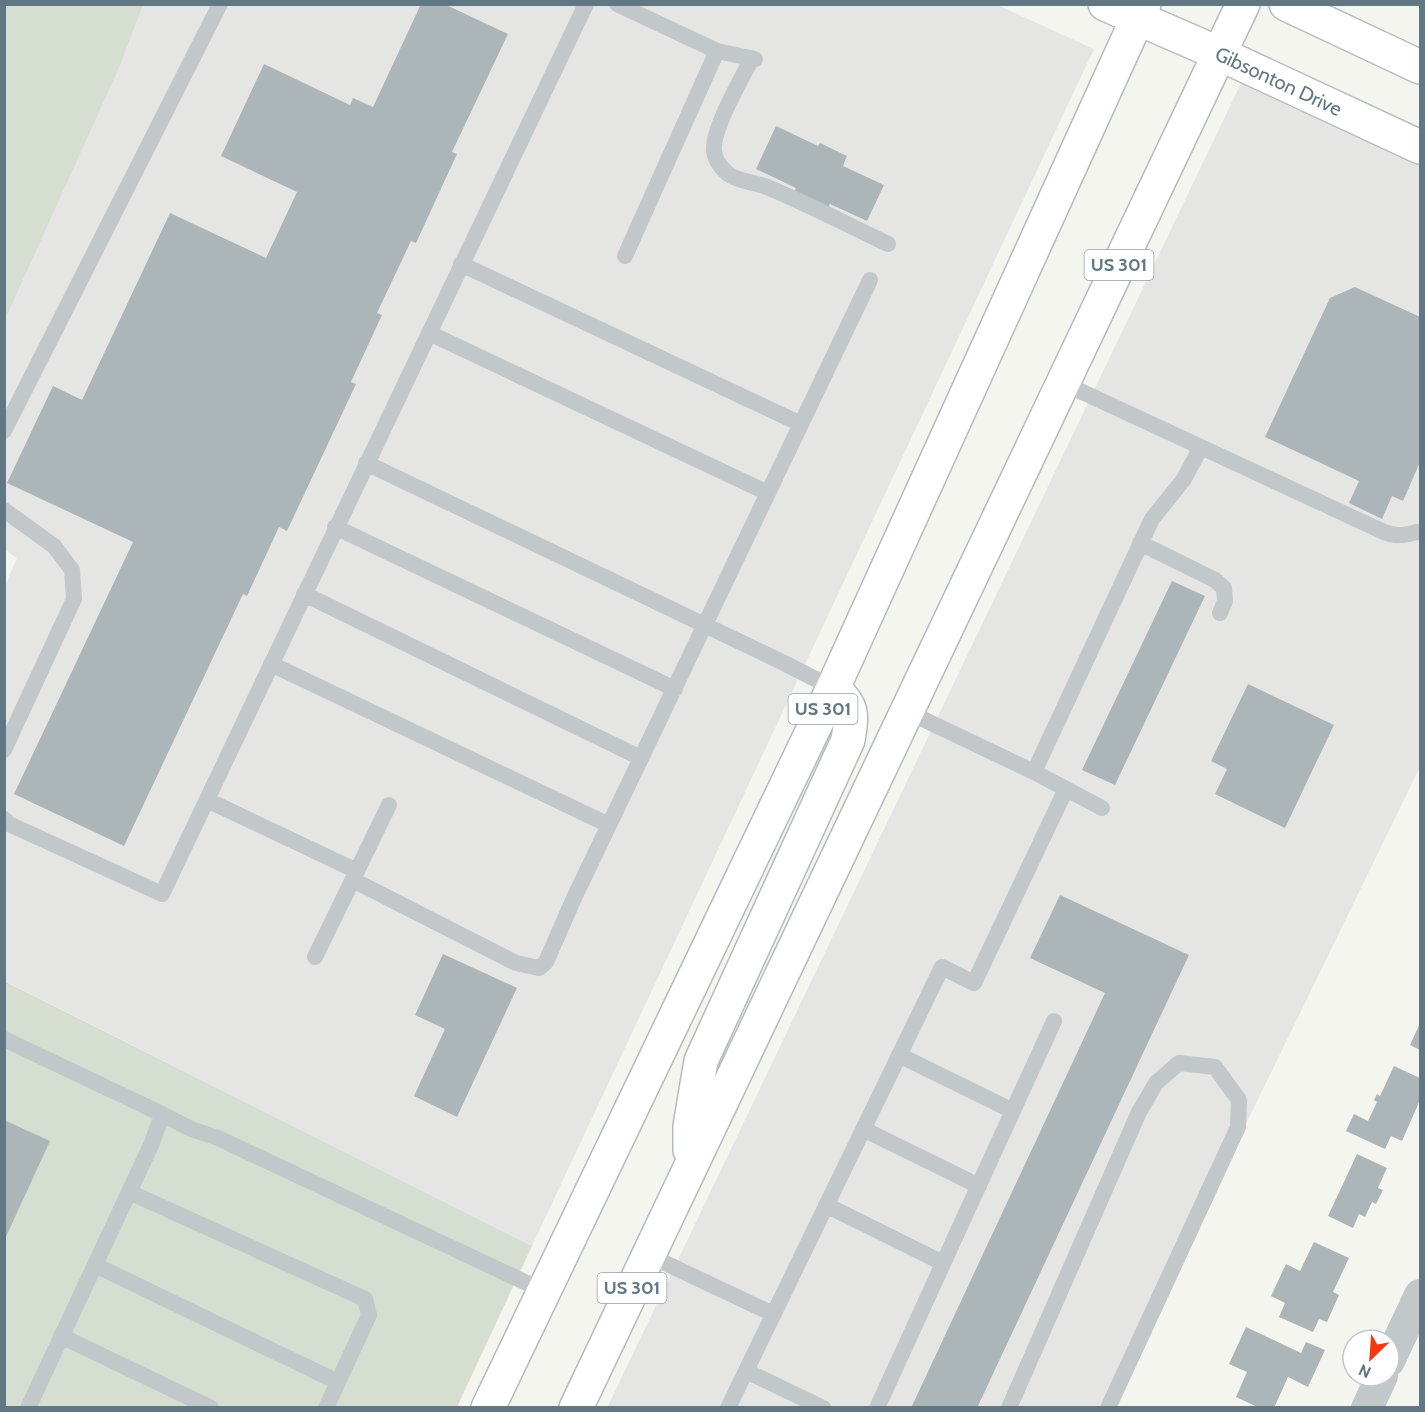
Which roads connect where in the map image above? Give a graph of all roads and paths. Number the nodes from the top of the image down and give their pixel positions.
1 (220, 4) edge
2 (586, 4) edge
3 (617, 4) edge
4 (1105, 4) edge
5 (1243, 4) edge
6 (1286, 4) edge
7 (1141, 12) edge
8 (717, 51) junction
9 (1220, 54) junction
10 (1420, 67) edge
11 (1420, 147) edge
12 (888, 244) dead end
13 (626, 256) dead end
14 (461, 264) junction
15 (870, 280) dead end
16 (429, 333) junction
17 (1062, 383) junction
18 (801, 424) junction
19 (4, 431) edge
20 (1201, 447) junction
21 (366, 463) junction
22 (768, 493) junction
23 (4, 510) edge
24 (336, 527) junction
25 (1417, 532) dead end
26 (1140, 543) junction
27 (304, 594) junction
28 (1220, 613) dead end
29 (705, 626) junction
30 (271, 664) junction
31 (833, 688) junction
32 (675, 689) junction
33 (906, 711) junction
34 (4, 750) edge
35 (641, 758) junction
36 (1035, 772) junction
37 (1066, 789) junction
38 (207, 800) junction
39 (389, 805) dead end
40 (1102, 808) dead end
41 (4, 819) edge
42 (609, 825) junction
43 (355, 876) junction
44 (315, 957) dead end
45 (1054, 1021) dead end
46 (4, 1039) edge
47 (899, 1055) junction
48 (1013, 1111) junction
49 (162, 1114) junction
50 (863, 1129) junction
51 (689, 1169) junction
52 (979, 1186) junction
53 (129, 1192) junction
54 (826, 1205) junction
55 (648, 1255) junction
56 (943, 1263) junction
57 (94, 1265) junction
58 (544, 1291) junction
59 (1420, 1295) edge
60 (773, 1314) junction
61 (1401, 1335) edge
62 (61, 1336) junction
63 (746, 1371) junction
64 (338, 1382) junction
65 (1376, 1388) edge
66 (28, 1407) edge
67 (211, 1407) edge
68 (326, 1407) edge
69 (488, 1407) edge
70 (576, 1407) edge
71 (728, 1407) edge
72 (823, 1407) edge
73 (877, 1407) edge
74 (1010, 1407) edge
75 (1107, 1407) edge
76 (1367, 1407) edge

1 - 19 lane
2 - 14 lane
3 - 8 lane
4 - 7 main road, Gibsonton Drive
5 - 9 main road, US 301
6 - 10 main road
7 - 9 main road, Gibsonton Drive
7 - 31 main road, US 301
8 - 12 lane
8 - 13 lane
9 - 11 main road, Gibsonton Drive
9 - 17 main road, US 301
14 - 16 lane
14 - 18 lane
15 - 18 lane
16 - 21 lane
16 - 22 lane
17 - 20 lane
17 - 33 main road, US 301
18 - 22 lane
20 - 25 lane
20 - 26 lane
21 - 24 lane
21 - 29 lane
22 - 29 lane
23 - 34 lane
24 - 27 lane
24 - 32 lane
26 - 28 lane
26 - 36 lane
27 - 30 lane
27 - 35 lane
29 - 31 lane
29 - 32 lane
30 - 38 lane
30 - 42 lane
31 - 51 main road
31 - 58 main road, US 301
32 - 35 lane
33 - 36 lane
33 - 51 main road, US 301
35 - 42 lane
36 - 37 lane
37 - 40 lane
37 - 47 lane
38 - 41 lane
38 - 43 lane
39 - 43 lane
42 - 43 lane
43 - 44 lane
45 - 48 lane
46 - 49 lane
47 - 48 lane
47 - 50 lane
48 - 52 lane
49 - 53 lane
49 - 58 lane
50 - 52 lane
50 - 54 lane
51 - 55 main road, US 301
52 - 56 lane
53 - 57 lane
53 - 64 lane
54 - 56 lane
54 - 60 lane
55 - 60 lane
55 - 70 main road, US 301
56 - 73 lane
57 - 62 lane
57 - 64 lane
58 - 69 main road, US 301
59 - 61 street
60 - 63 lane
62 - 66 lane
62 - 67 lane
63 - 71 lane
63 - 72 lane
64 - 68 lane
65 - 76 street
74 - 75 lane

